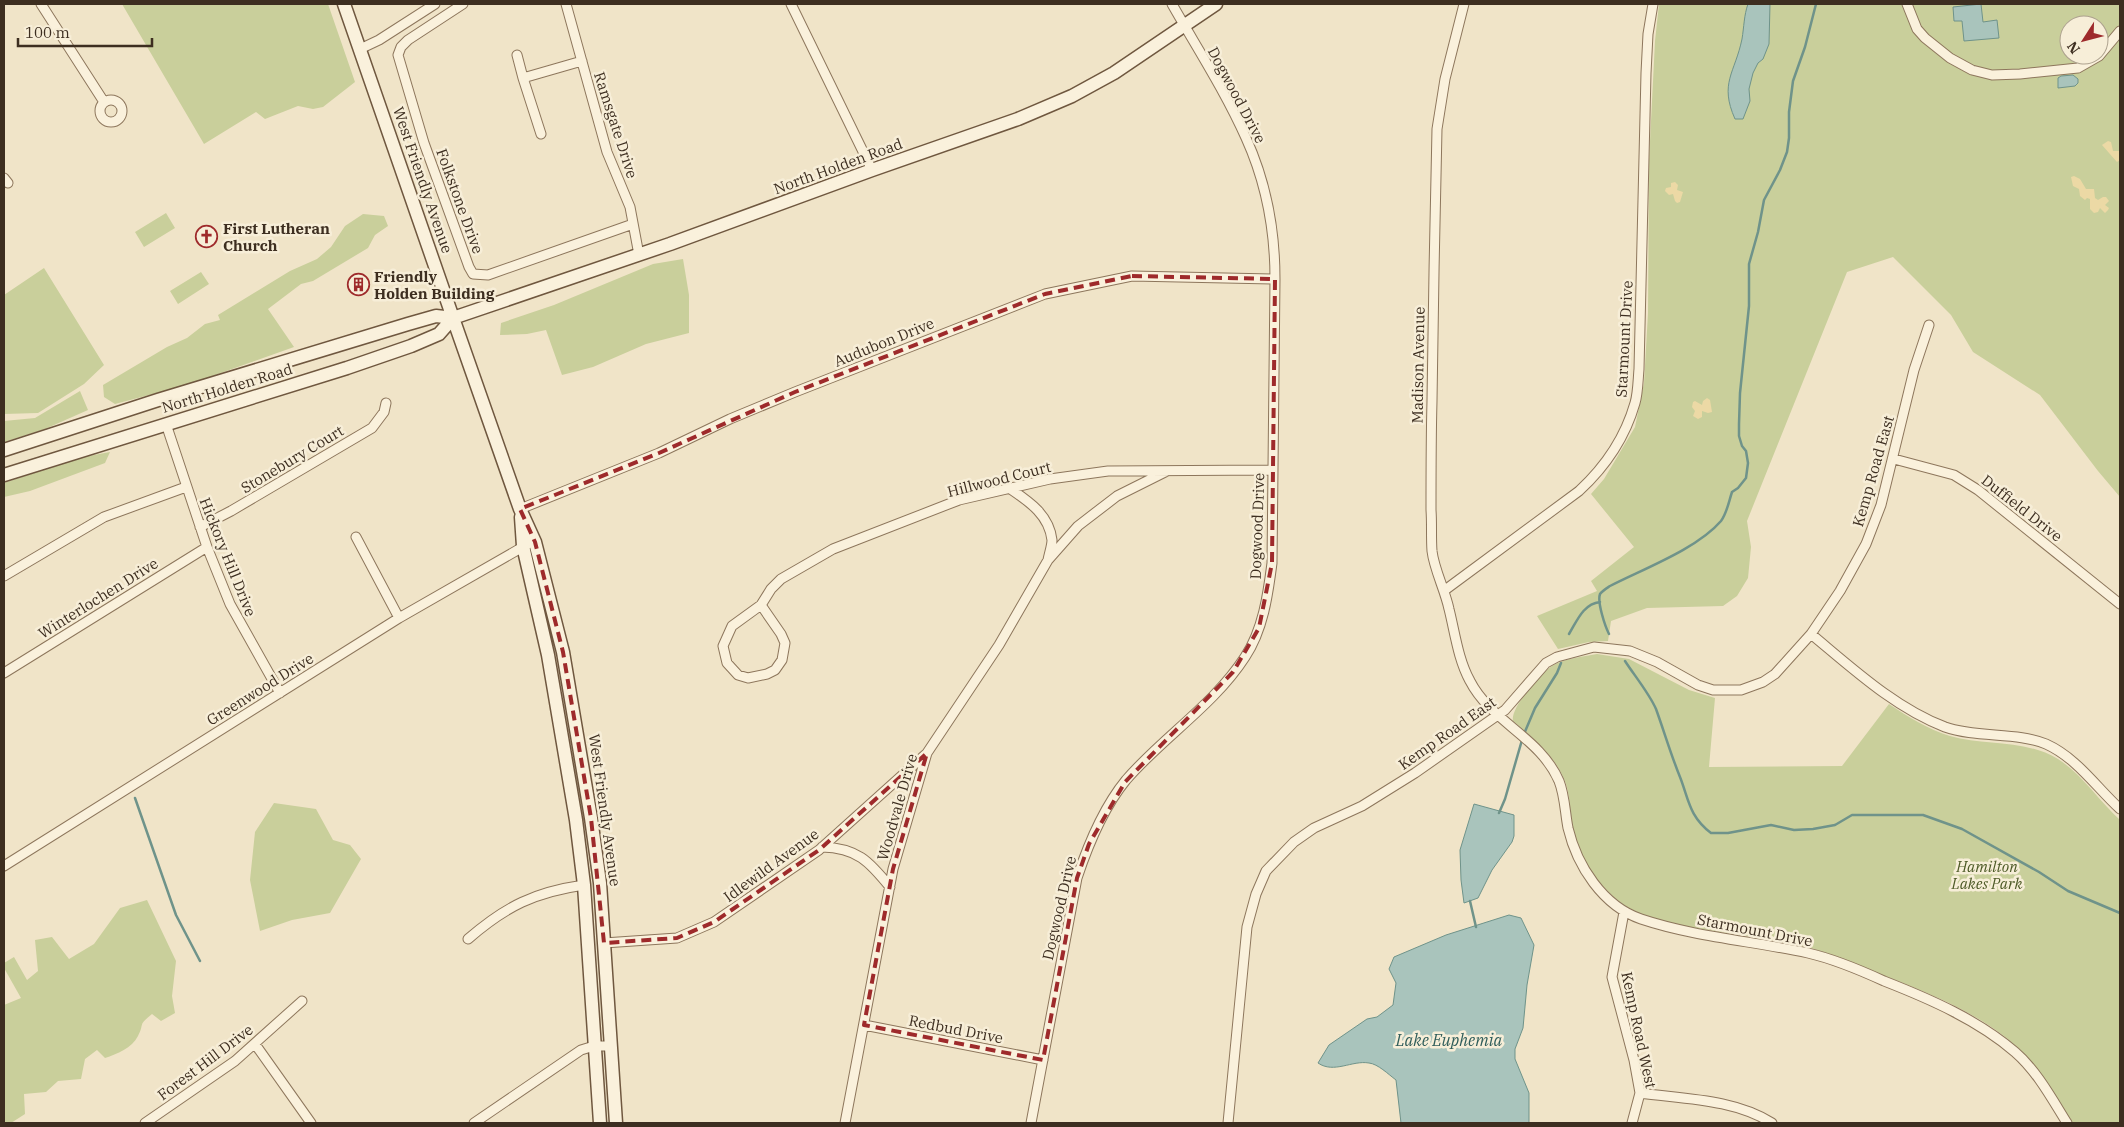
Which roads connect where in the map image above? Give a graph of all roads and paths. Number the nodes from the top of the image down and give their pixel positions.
1 (41, 4) edge
2 (344, 4) edge
3 (435, 4) edge
4 (463, 4) edge
5 (566, 4) edge
6 (791, 4) edge
7 (1172, 4) edge
8 (1216, 4) edge
9 (1464, 4) edge
10 (1653, 4) edge
11 (1907, 4) edge
12 (1184, 25) junction
13 (2120, 31) edge
14 (360, 49) junction
15 (517, 55) dead end
16 (582, 61) junction
17 (523, 78) junction
18 (104, 102) dead end
19 (541, 134) dead end
20 (872, 170) junction
21 (633, 224) junction
22 (639, 255) junction
23 (1275, 279) junction
24 (453, 318) junction
25 (1929, 325) dead end
26 (386, 403) dead end
27 (166, 424) junction
28 (4, 450) edge
29 (1894, 459) junction
30 (1272, 470) junction
31 (1167, 471) junction
32 (4, 475) edge
33 (186, 487) junction
34 (1009, 488) junction
35 (520, 509) junction
36 (200, 527) junction
37 (356, 537) dead end
38 (529, 544) junction
39 (207, 547) junction
40 (1048, 560) junction
41 (4, 576) edge
42 (1445, 590) junction
43 (2120, 604) edge
44 (761, 605) junction
45 (399, 618) junction
46 (1811, 634) junction
47 (4, 673) edge
48 (280, 693) junction
49 (1497, 716) junction
50 (927, 753) junction
51 (2120, 794) edge
52 (2112, 802) junction
53 (2120, 809) edge
54 (822, 847) junction
55 (4, 866) edge
56 (584, 885) junction
57 (890, 887) junction
58 (1624, 912) junction
59 (468, 939) dead end
60 (604, 943) junction
61 (302, 1001) dead end
62 (864, 1025) junction
63 (255, 1044) junction
64 (594, 1046) junction
65 (610, 1046) junction
66 (1043, 1060) junction
67 (1640, 1093) junction
68 (144, 1123) edge
69 (311, 1123) edge
70 (474, 1123) edge
71 (600, 1123) edge
72 (616, 1123) edge
73 (845, 1123) edge
74 (1031, 1123) edge
75 (1228, 1123) edge
76 (1632, 1123) edge
77 (1772, 1123) edge
78 (2067, 1123) edge

1 - 18 street
2 - 14 main road, West Friendly Avenue
3 - 14 street
4 - 21 street, Folkstone Drive
5 - 16 street, Ramsgate Drive
6 - 20 street
7 - 12 street, Dogwood Drive
8 - 12 main road, North Holden Road
9 - 42 street, Madison Avenue
10 - 42 street, Starmount Drive
11 - 13 street
12 - 20 main road, North Holden Road
12 - 23 street, Dogwood Drive
14 - 24 main road, West Friendly Avenue
15 - 17 street
16 - 17 street
16 - 21 street, Ramsgate Drive
17 - 19 street
20 - 22 main road, North Holden Road
21 - 22 street, Ramsgate Drive
22 - 24 main road, North Holden Road
23 - 30 street, Dogwood Drive
23 - 35 street, Audubon Drive
24 - 27 main road, North Holden Road
24 - 28 main road, North Holden Road
24 - 35 main road, West Friendly Avenue
25 - 29 street, Kemp Road East
26 - 36 street, Stonebury Court
27 - 32 main road, North Holden Road
27 - 33 street, Hickory Hill Drive
29 - 43 street, Duffield Drive
29 - 46 street, Kemp Road East
30 - 31 street, Hillwood Court
30 - 66 street, Dogwood Drive
31 - 34 street, Hillwood Court
31 - 40 street, Woodvale Drive
33 - 36 street, Hickory Hill Drive
33 - 41 street
34 - 40 street
34 - 44 street, Hillwood Court
35 - 38 main road, West Friendly Avenue
36 - 39 street, Hickory Hill Drive
37 - 45 street
38 - 45 street, Greenwood Drive
38 - 56 main road, West Friendly Avenue
38 - 60 main road, West Friendly Avenue
39 - 47 street, Winterlochen Drive
39 - 48 street, Hickory Hill Drive
40 - 50 street, Woodvale Drive
42 - 49 street, Madison Avenue
44 - 44 street, Hillwood Court
45 - 48 street, Greenwood Drive
46 - 49 street, Kemp Road East
46 - 52 street
48 - 55 street, Greenwood Drive
49 - 58 street, Starmount Drive
49 - 75 street, Kemp Road East
50 - 54 street, Idlewild Avenue
50 - 57 street, Woodvale Drive
51 - 52 street
52 - 53 street
54 - 57 street
54 - 60 street, Idlewild Avenue
56 - 59 street
56 - 64 main road, West Friendly Avenue
57 - 62 street, Woodvale Drive
58 - 67 street, Kemp Road West
58 - 78 street, Starmount Drive
60 - 65 main road, West Friendly Avenue
61 - 63 street, Forest Hill Drive
62 - 66 street, Redbud Drive
62 - 73 street, Woodvale Drive
63 - 68 street, Forest Hill Drive
63 - 69 street
64 - 65 street
64 - 70 street
64 - 71 main road, West Friendly Avenue
65 - 72 main road, West Friendly Avenue
66 - 74 street, Dogwood Drive
67 - 76 street, Kemp Road West
67 - 77 street

